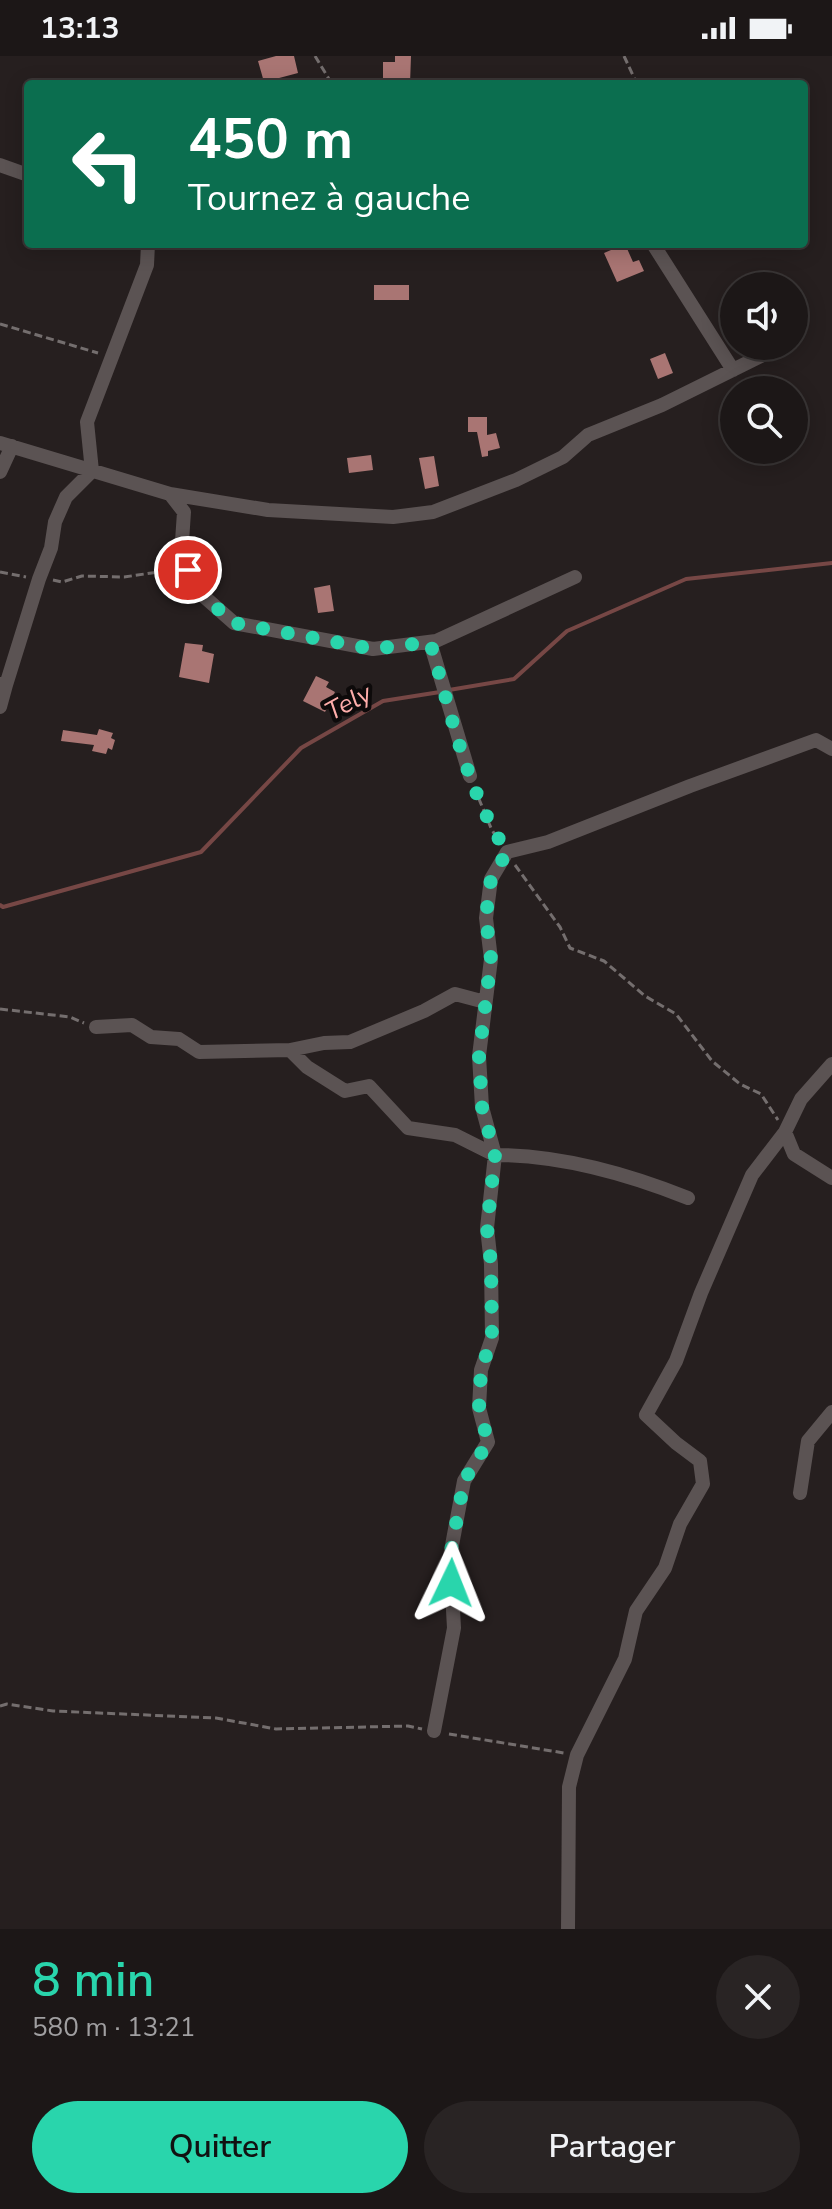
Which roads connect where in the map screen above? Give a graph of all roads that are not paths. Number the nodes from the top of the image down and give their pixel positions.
1 (0, 165) edge
2 (24, 174) edge
3 (148, 248) edge
4 (656, 248) edge
5 (753, 360) edge
6 (733, 370) junction
7 (6, 444) edge
8 (92, 471) junction
9 (0, 472) edge
10 (170, 494) junction
11 (575, 577) dead end
12 (430, 642) junction
13 (3, 684) edge
14 (0, 707) edge
15 (832, 749) edge
16 (470, 776) road end
17 (485, 1002) junction
18 (96, 1027) road end
19 (290, 1050) junction
20 (832, 1064) edge
21 (785, 1132) junction
22 (495, 1155) junction
23 (832, 1178) edge
24 (688, 1198) dead end
25 (832, 1412) edge
26 (800, 1493) dead end
27 (434, 1731) road end
28 (568, 1929) edge

1 - 2 street
3 - 8 street
4 - 6 street
5 - 6 street
6 - 10 street
7 - 8 street
7 - 9 street
8 - 10 street
8 - 13 street
10 - 12 street
11 - 12 street
12 - 16 street
13 - 14 street
15 - 17 street
17 - 19 street
17 - 22 street
18 - 19 street
19 - 22 street
20 - 21 street
21 - 23 street
21 - 28 street
22 - 24 street
22 - 27 street
25 - 26 street

